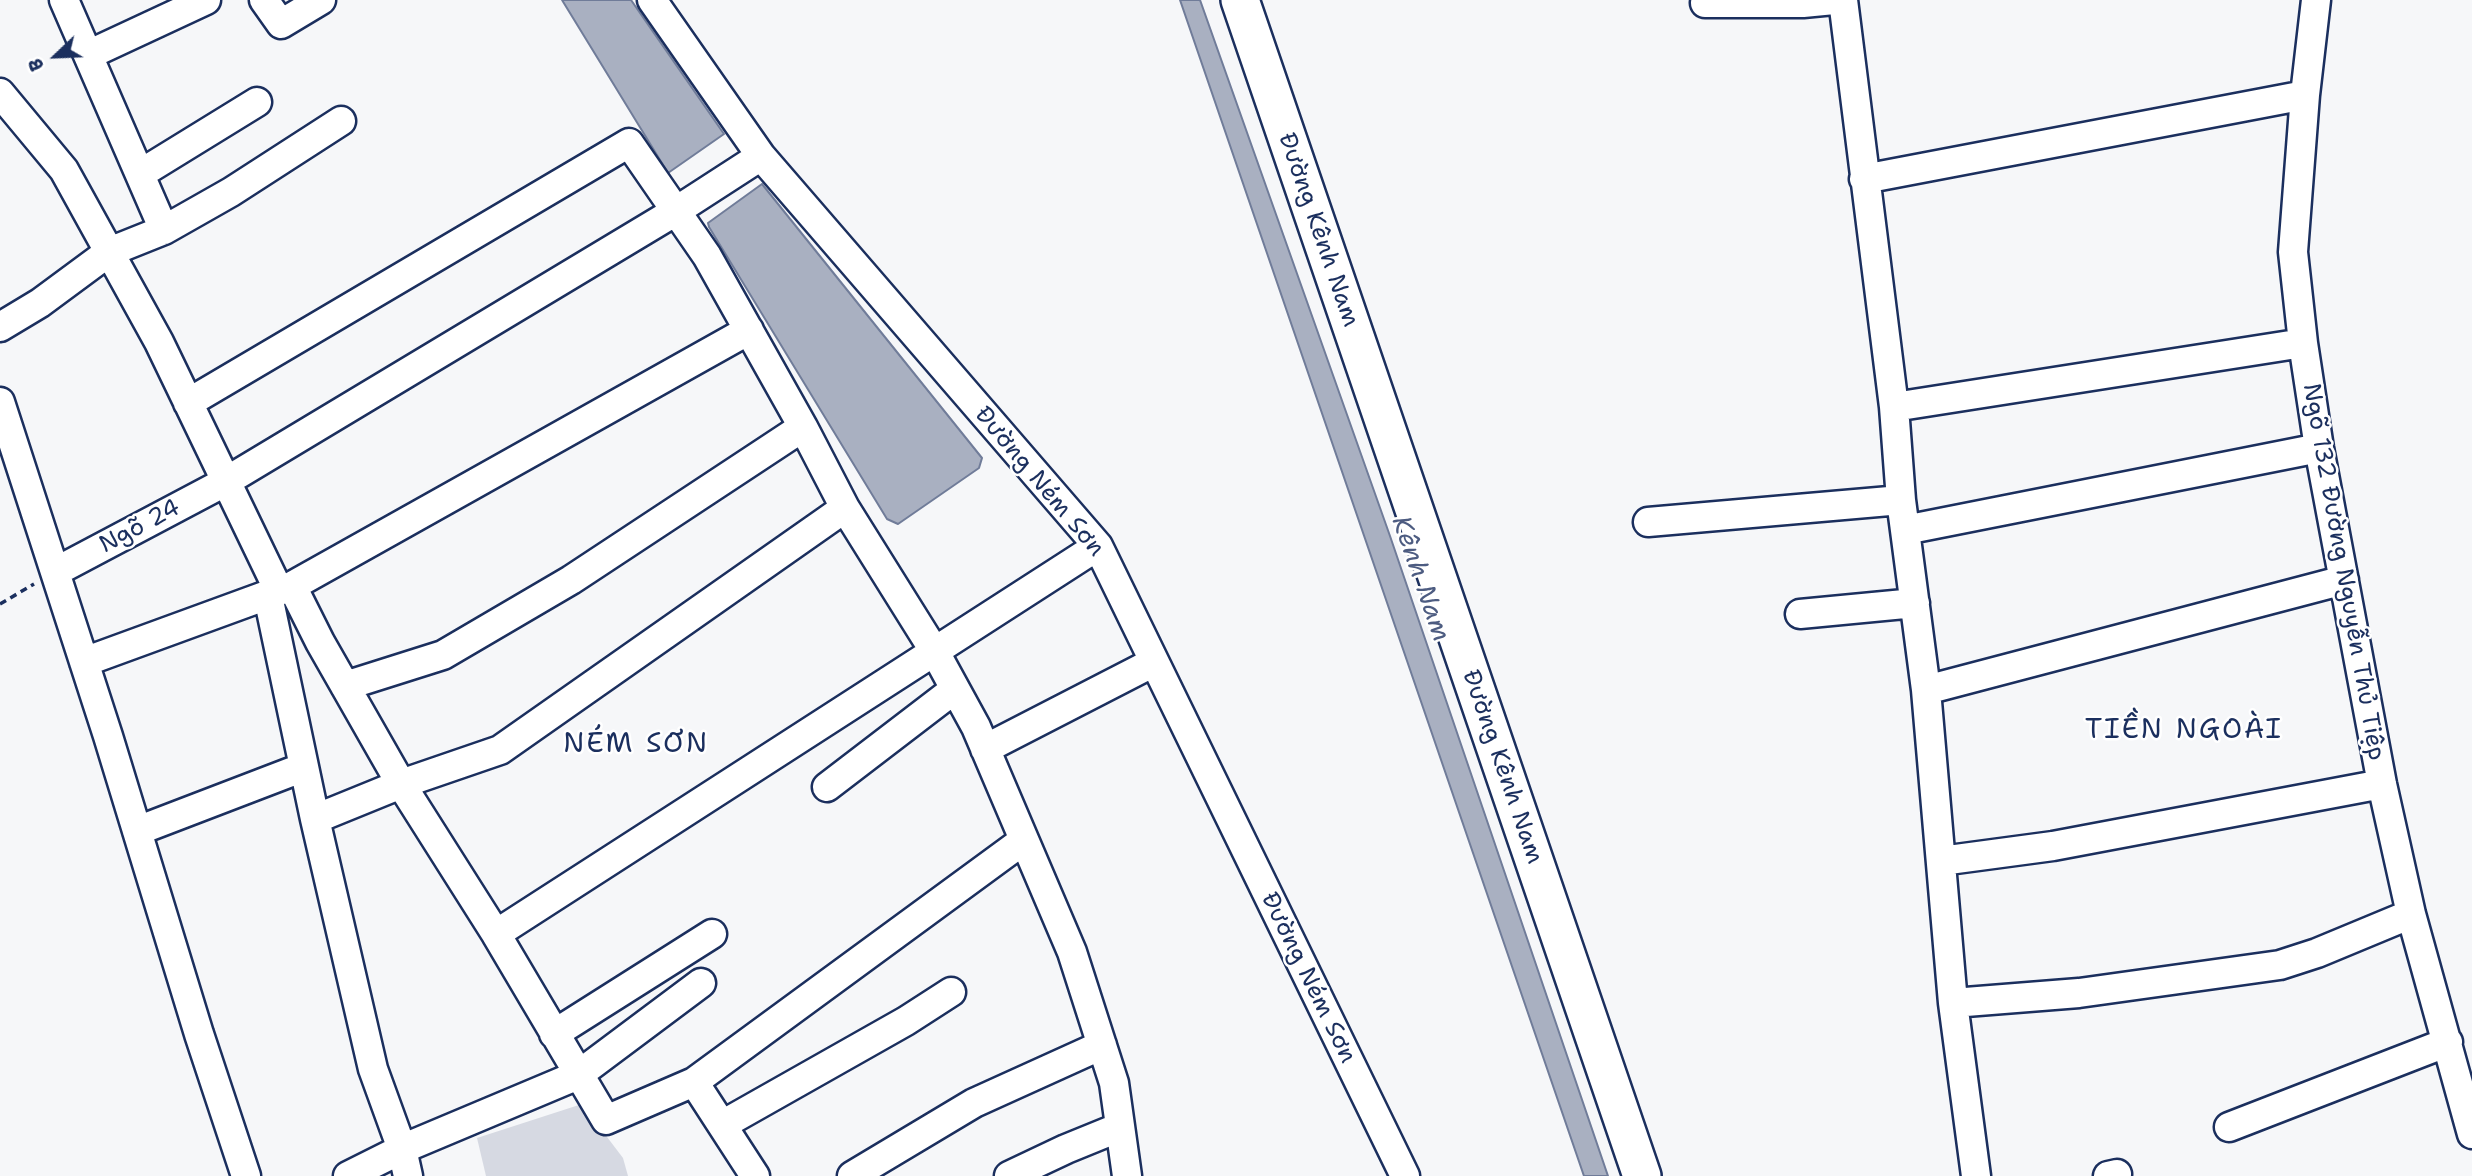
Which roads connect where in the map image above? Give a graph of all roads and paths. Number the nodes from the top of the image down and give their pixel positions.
1 (64, 0) edge
2 (206, 0) edge
3 (264, 0) edge
4 (321, 0) edge
5 (652, 0) edge
6 (1240, 0) edge
7 (1834, 0) edge
8 (1843, 0) edge
9 (2316, 0) edge
10 (1705, 3) dead end
11 (88, 55) junction
12 (2305, 95) junction
13 (2, 99) edge
14 (257, 102) dead end
15 (341, 121) dead end
16 (761, 156) junction
17 (140, 174) junction
18 (1864, 179) junction
19 (676, 211) junction
20 (164, 230) junction
21 (109, 252) junction
22 (0, 327) edge
23 (749, 330) junction
24 (2302, 343) junction
25 (0, 402) edge
26 (188, 403) junction
27 (1894, 407) junction
28 (803, 426) junction
29 (2319, 448) junction
30 (225, 482) junction
31 (1901, 500) junction
32 (845, 508) junction
33 (1648, 522) dead end
34 (1905, 530) junction
35 (1098, 546) junction
36 (55, 572) junction
37 (2344, 580) junction
38 (280, 591) junction
39 (1915, 603) junction
40 (0, 604) edge
41 (1800, 614) dead end
42 (935, 652) junction
43 (84, 662) junction
44 (1154, 662) junction
45 (345, 686) junction
46 (955, 689) junction
47 (1927, 690) junction
48 (985, 749) junction
49 (304, 767) junction
50 (401, 784) junction
51 (2382, 784) junction
52 (827, 787) dead end
53 (315, 819) junction
54 (137, 831) junction
55 (1024, 840) junction
56 (1941, 861) junction
57 (2411, 914) junction
58 (496, 934) junction
59 (712, 934) dead end
60 (701, 983) dead end
61 (951, 992) dead end
62 (1953, 1003) junction
63 (554, 1034) junction
64 (2448, 1042) junction
65 (1102, 1045) junction
66 (578, 1075) junction
67 (694, 1082) junction
68 (722, 1125) junction
69 (2229, 1127) dead end
70 (1120, 1128) junction
71 (2472, 1134) edge
72 (405, 1163) edge
73 (246, 1176) edge
74 (348, 1176) edge
75 (755, 1176) edge
76 (852, 1176) edge
77 (1009, 1176) edge
78 (1127, 1176) edge
79 (1405, 1176) edge
80 (1642, 1176) edge
81 (1976, 1176) edge

1 - 11 street
2 - 11 street
3 - 4 street
5 - 16 street, Đường Ném Sơn
6 - 80 main road, Đường Kênh Nam
7 - 10 street
8 - 18 street
9 - 12 street, Ngõ 132 Đường Nguyễn Thủ Tiệp
11 - 17 street
12 - 18 street
12 - 24 street, Ngõ 132 Đường Nguyễn Thủ Tiệp
13 - 21 street
14 - 17 street
15 - 20 street
16 - 19 street, Ngõ 24
16 - 35 street, Đường Ném Sơn
17 - 20 street
18 - 27 street
19 - 23 street
19 - 26 street
19 - 30 street, Ngõ 24
20 - 21 street
21 - 22 street
21 - 26 street
23 - 28 street
23 - 38 street
24 - 27 street
24 - 29 street, Ngõ 132 Đường Nguyễn Thủ Tiệp
25 - 36 street
26 - 30 street
27 - 31 street
28 - 32 street
28 - 45 street
29 - 34 street
29 - 37 street, Ngõ 132 Đường Nguyễn Thủ Tiệp
30 - 36 street, Ngõ 24
30 - 38 street
31 - 33 street
31 - 34 street
32 - 42 street
32 - 50 street
34 - 39 street
35 - 42 street
35 - 44 street, Đường Ném Sơn
36 - 40 path
36 - 43 street
37 - 47 street
37 - 51 street, Ngõ 132 Đường Nguyễn Thủ Tiệp
38 - 43 street
38 - 45 street
38 - 49 street
39 - 41 street
39 - 47 street
42 - 46 street
42 - 58 street
43 - 54 street
44 - 48 street
44 - 79 street, Đường Ném Sơn
45 - 50 street
46 - 48 street
46 - 52 street
47 - 56 street
48 - 55 street
49 - 53 street
49 - 54 street
50 - 53 street
50 - 58 street
51 - 56 street
51 - 57 street, Ngõ 132 Đường Nguyễn Thủ Tiệp
53 - 72 street
54 - 73 street
55 - 65 street
55 - 67 street
56 - 62 street
57 - 62 street
57 - 64 street, Ngõ 132 Đường Nguyễn Thủ Tiệp
58 - 63 street
59 - 63 street
60 - 66 street
61 - 68 street
62 - 81 street
63 - 66 street
64 - 69 street
64 - 71 street, Ngõ 132 Đường Nguyễn Thủ Tiệp
65 - 70 street
65 - 76 street
66 - 67 street
66 - 72 street
67 - 68 street
68 - 75 street
70 - 77 street
70 - 78 street
72 - 74 street

